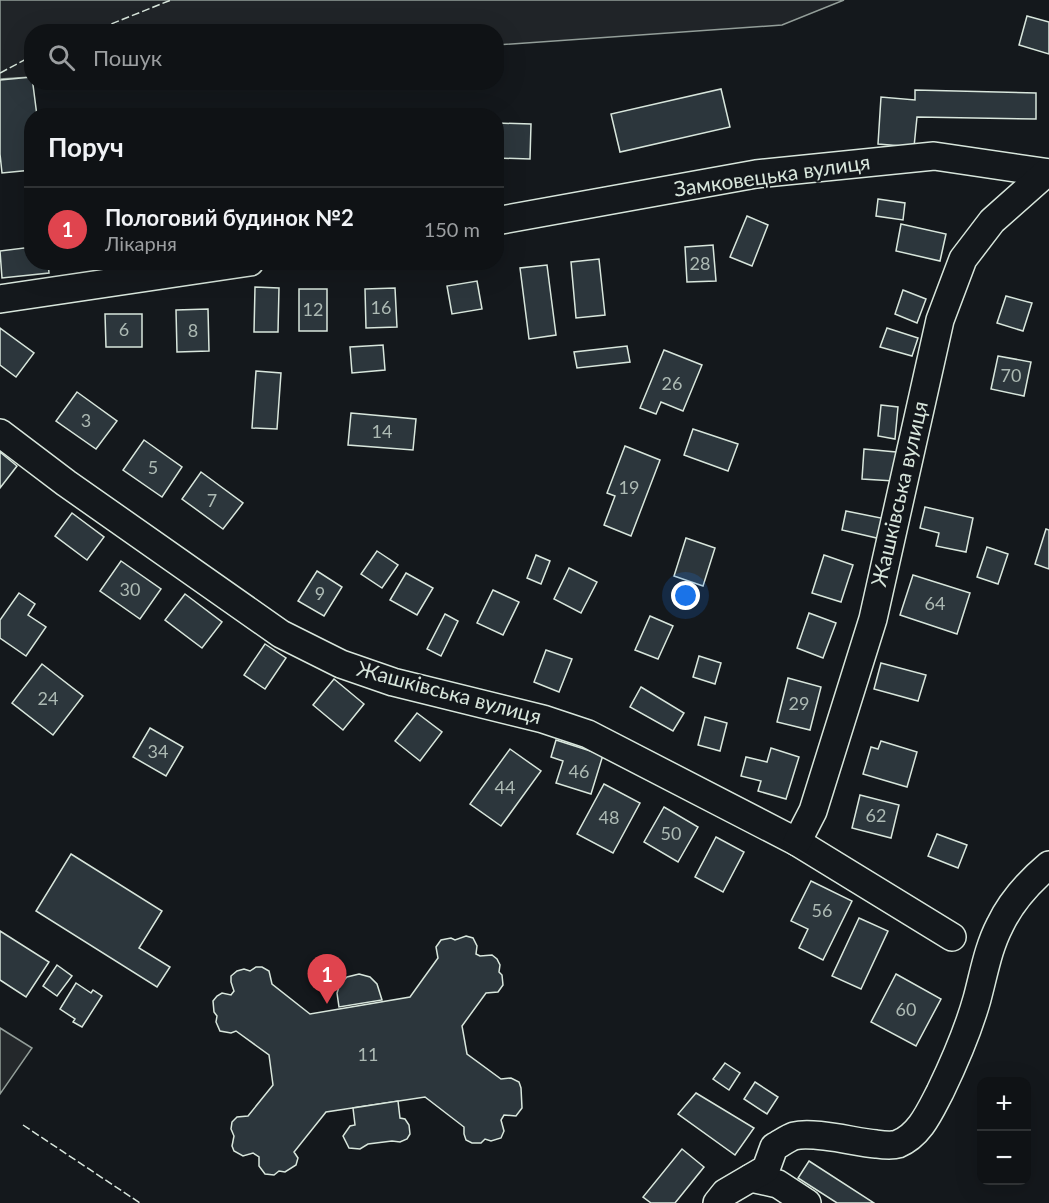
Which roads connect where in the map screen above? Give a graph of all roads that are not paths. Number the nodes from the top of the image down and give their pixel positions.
1 (1048, 173) edge
2 (504, 220) edge
3 (196, 270) edge
4 (0, 299) edge
5 (0, 433) edge
6 (797, 842) junction
7 (1049, 865) edge
8 (952, 937) dead end
9 (751, 1178) junction
10 (717, 1203) edge
11 (807, 1203) edge

1 - 2 street, Замковецька вулиця
1 - 6 street, Жашківська вулиця
3 - 4 street
5 - 6 street, Жашківська вулиця
6 - 8 street, Жашківська вулиця
7 - 9 street
9 - 10 street
9 - 11 street

